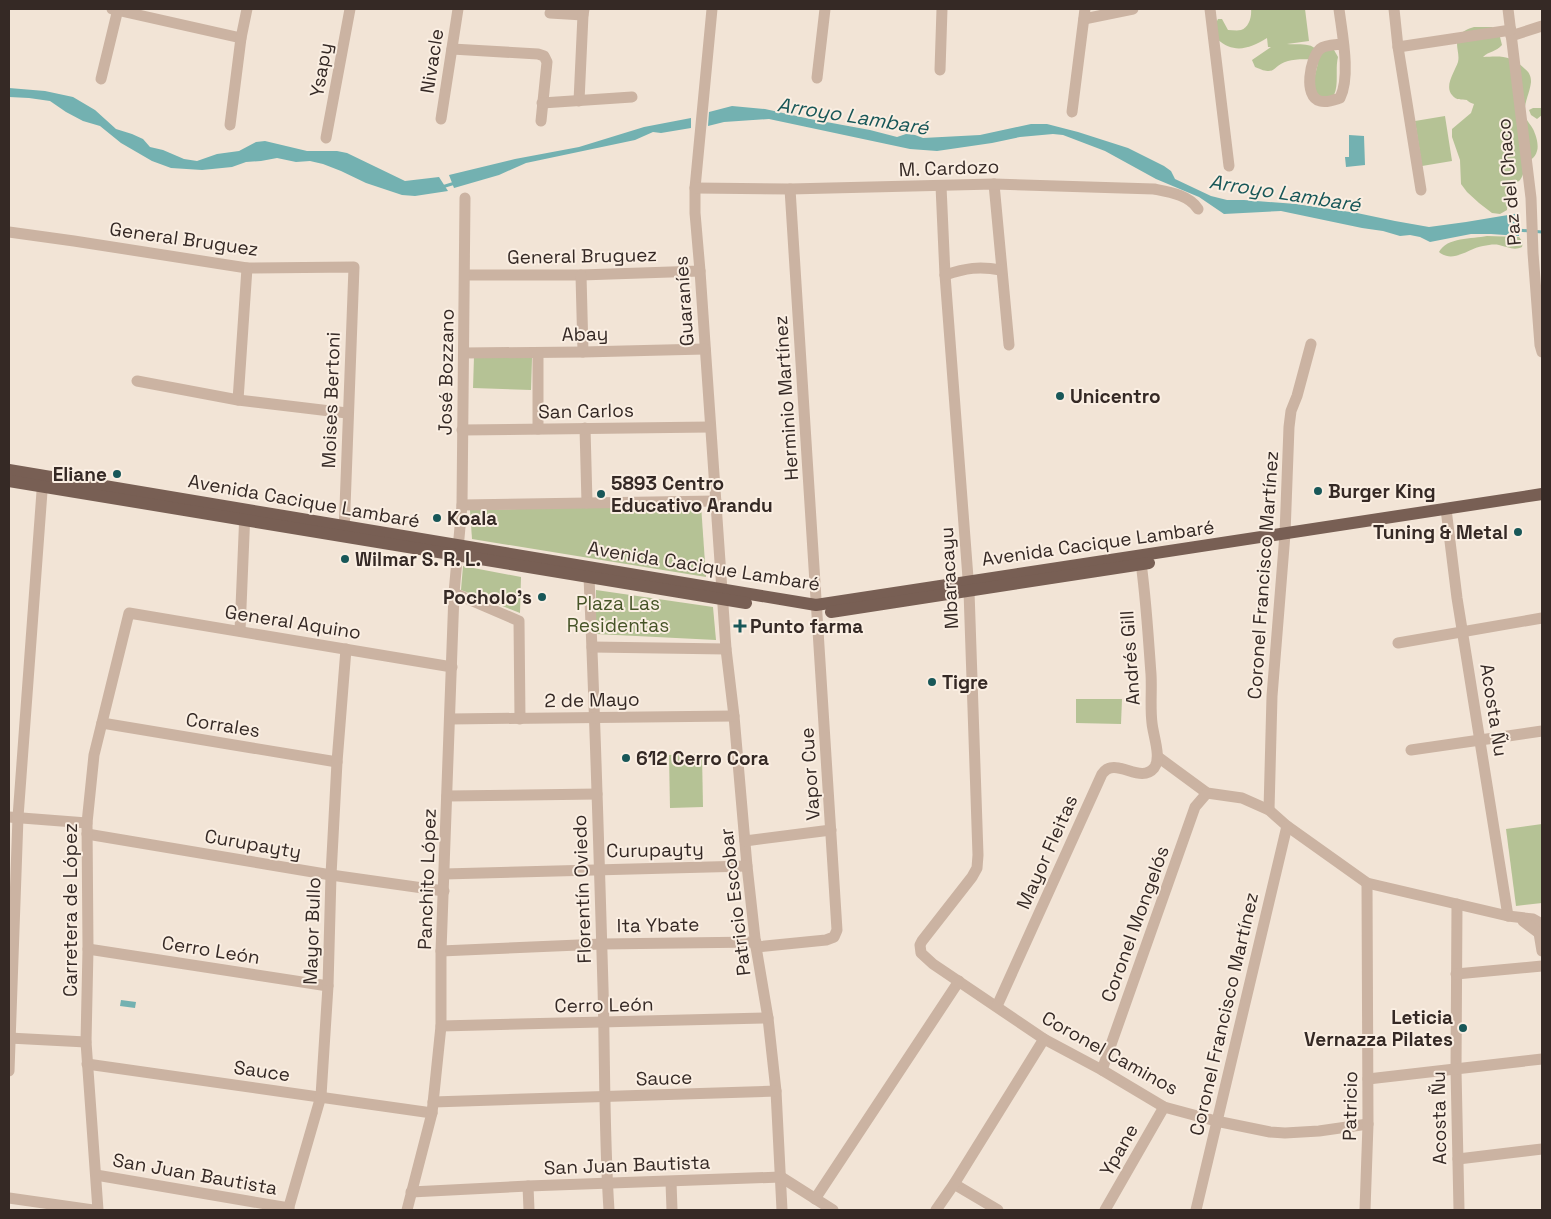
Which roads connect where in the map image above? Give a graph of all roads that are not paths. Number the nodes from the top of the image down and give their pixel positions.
1 (116, 9) edge
2 (247, 9) edge
3 (350, 9) edge
4 (458, 9) edge
5 (712, 9) edge
6 (825, 9) edge
7 (942, 9) edge
8 (1133, 9) edge
9 (1210, 9) edge
10 (1339, 9) edge
11 (1394, 9) edge
12 (1508, 9) edge
13 (584, 12) edge
14 (550, 14) dead end
15 (1084, 14) edge
16 (1542, 26) edge
17 (1511, 33) junction
18 (241, 38) junction
19 (1343, 44) junction
20 (1398, 47) junction
21 (452, 49) junction
22 (940, 70) dead end
23 (817, 78) dead end
24 (101, 79) dead end
25 (632, 97) dead end
26 (579, 101) junction
27 (542, 103) junction
28 (1072, 112) dead end
29 (441, 119) dead end
30 (540, 122) dead end
31 (230, 125) dead end
32 (326, 138) dead end
33 (1229, 166) dead end
34 (994, 184) junction
35 (940, 186) junction
36 (695, 188) junction
37 (790, 190) junction
38 (1421, 190) dead end
39 (1542, 194) edge
40 (465, 198) dead end
41 (1531, 201) junction
42 (1198, 210) dead end
43 (9, 232) edge
44 (354, 266) joint
45 (247, 268) junction
46 (1001, 270) junction
47 (700, 271) junction
48 (465, 275) junction
49 (581, 275) junction
50 (945, 275) junction
51 (1311, 344) dead end
52 (1009, 345) dead end
53 (706, 349) junction
54 (583, 352) junction
55 (1542, 352) edge
56 (464, 353) junction
57 (538, 353) junction
58 (137, 381) dead end
59 (238, 400) junction
60 (348, 413) junction
61 (710, 427) junction
62 (585, 428) junction
63 (538, 429) junction
64 (462, 430) junction
65 (9, 470) edge
66 (9, 481) edge
67 (43, 482) junction
68 (1542, 494) edge
69 (716, 501) junction
70 (587, 502) junction
71 (1542, 503) edge
72 (462, 505) junction
73 (1446, 513) junction
74 (245, 515) junction
75 (344, 531) junction
76 (1284, 538) junction
77 (458, 550) junction
78 (1141, 560) junction
79 (588, 572) junction
80 (969, 586) junction
81 (454, 593) junction
82 (723, 595) junction
83 (817, 609) junction
84 (129, 613) joint
85 (1542, 618) edge
86 (240, 631) junction
87 (1464, 632) junction
88 (1398, 643) dead end
89 (592, 647) junction
90 (346, 649) junction
91 (726, 649) junction
92 (452, 667) junction
93 (734, 716) junction
94 (594, 718) junction
95 (450, 719) junction
96 (520, 719) junction
97 (102, 723) junction
98 (1542, 731) edge
99 (1481, 741) junction
100 (1411, 750) dead end
101 (1158, 757) junction
102 (337, 762) junction
103 (1207, 793) junction
104 (597, 794) junction
105 (447, 796) junction
106 (1268, 810) junction
107 (13, 817) edge
108 (1287, 826) junction
109 (87, 828) junction
110 (831, 830) junction
111 (745, 841) junction
112 (747, 866) junction
113 (599, 868) junction
114 (444, 874) junction
115 (331, 875) junction
116 (1366, 883) junction
117 (444, 891) junction
118 (1457, 904) junction
119 (1508, 916) junction
120 (1521, 919) junction
121 (1542, 924) edge
122 (832, 938) joint
123 (602, 944) junction
124 (756, 944) junction
125 (88, 949) junction
126 (920, 949) joint
127 (1542, 951) edge
128 (441, 952) junction
129 (1542, 966) edge
130 (1456, 974) junction
131 (959, 981) junction
132 (328, 986) junction
133 (997, 1006) junction
134 (768, 1018) junction
135 (604, 1023) junction
136 (441, 1026) junction
137 (10, 1038) edge
138 (1044, 1038) junction
139 (86, 1042) junction
140 (1542, 1059) edge
141 (87, 1064) junction
142 (1102, 1070) junction
143 (1456, 1070) junction
144 (9, 1071) edge
145 (1368, 1079) junction
146 (776, 1091) junction
147 (321, 1096) junction
148 (604, 1098) junction
149 (432, 1107) junction
150 (1164, 1107) junction
151 (1216, 1121) junction
152 (1368, 1124) junction
153 (1542, 1149) edge
154 (1458, 1159) junction
155 (96, 1176) junction
156 (781, 1177) junction
157 (671, 1182) junction
158 (607, 1183) junction
159 (954, 1184) junction
160 (528, 1186) junction
161 (411, 1192) junction
162 (9, 1198) edge
163 (815, 1199) junction
164 (53, 1207) edge
165 (289, 1209) edge
166 (93, 1210) edge
167 (98, 1210) edge
168 (407, 1210) edge
169 (529, 1210) edge
170 (609, 1210) edge
171 (672, 1210) edge
172 (782, 1210) edge
173 (833, 1210) edge
174 (936, 1210) edge
175 (998, 1210) edge
176 (1105, 1210) edge
177 (1196, 1210) edge
178 (1365, 1210) edge
179 (1459, 1210) edge

1 - 18 street
1 - 24 street
2 - 18 street
3 - 32 street, Ysapy
4 - 21 street, Nivacle
5 - 36 street, Guaraníes
6 - 23 street
7 - 22 street
8 - 15 street
9 - 33 street
10 - 19 street
11 - 20 street
12 - 17 street, Paz del Chaco
13 - 14 street
13 - 26 street
15 - 28 street
16 - 17 street
17 - 20 street
17 - 41 street, Paz del Chaco
18 - 31 street
19 - 19 street
20 - 38 street
21 - 27 street
21 - 29 street, Nivacle
25 - 26 street
26 - 27 street
27 - 30 street
34 - 35 street, M. Cardozo
34 - 42 street, M. Cardozo
34 - 46 street
35 - 37 street, M. Cardozo
35 - 50 street, Mbaracayu
36 - 37 street, M. Cardozo
36 - 47 street, Guaraníes
37 - 83 street, Herminio Martínez
39 - 41 street
40 - 48 street, José Bozzano
41 - 55 street, Paz del Chaco
43 - 45 street, General Bruguez
44 - 45 street, General Bruguez
44 - 60 street, Moises Bertoni
45 - 59 street
46 - 50 street
46 - 52 street
47 - 49 street, General Bruguez
47 - 53 street, Guaraníes
48 - 49 street, General Bruguez
48 - 56 street, José Bozzano
49 - 54 street
50 - 80 street, Mbaracayu
51 - 76 street, Coronel Francisco Martínez
53 - 54 street, Abay
53 - 61 street, Guaraníes
54 - 57 street, Abay
56 - 57 street, Abay
56 - 64 street, José Bozzano
57 - 63 street
58 - 59 street
59 - 60 street
60 - 75 street, Moises Bertoni
61 - 62 street, San Carlos
61 - 69 street, Guaraníes
62 - 63 street, San Carlos
62 - 70 street
63 - 64 street, San Carlos
64 - 72 street, José Bozzano
65 - 67 main road, Avenida Cacique Lambaré
66 - 67 main road, Avenida Cacique Lambaré
67 - 74 main road, Avenida Cacique Lambaré
67 - 107 street
68 - 73 main road, Avenida Cacique Lambaré
69 - 70 street
69 - 82 street, Guaraníes
70 - 72 street
71 - 73 main road, Avenida Cacique Lambaré
72 - 77 street, José Bozzano
73 - 76 main road, Avenida Cacique Lambaré
73 - 87 street, Acosta Ñu
74 - 75 main road, Avenida Cacique Lambaré
74 - 86 street
75 - 77 main road, Avenida Cacique Lambaré
76 - 78 main road, Avenida Cacique Lambaré
76 - 106 street, Coronel Francisco Martínez
77 - 79 main road, Avenida Cacique Lambaré
77 - 81 street, Panchito López
78 - 80 main road, Avenida Cacique Lambaré
78 - 101 street, Andrés Gill
79 - 82 main road, Avenida Cacique Lambaré
79 - 89 street, Florentín Oviedo
80 - 83 main road, Avenida Cacique Lambaré
80 - 126 street, Mbaracayu
81 - 92 street, Panchito López
81 - 96 street
82 - 83 main road, Avenida Cacique Lambaré
82 - 91 street, Patricio Escobar
83 - 110 street, Vapor Cue
84 - 86 street, General Aquino
84 - 97 street, Carretera de López
85 - 87 street
86 - 90 street, General Aquino
87 - 88 street
87 - 99 street, Acosta Ñu
89 - 91 street
89 - 94 street, Florentín Oviedo
90 - 92 street, General Aquino
90 - 102 street, Mayor Bullo
91 - 93 street, Patricio Escobar
92 - 95 street, Panchito López
93 - 94 street, 2 de Mayo
93 - 111 street, Patricio Escobar
94 - 96 street, 2 de Mayo
94 - 104 street, Florentín Oviedo
95 - 96 street, 2 de Mayo
95 - 105 street, Panchito López
97 - 102 street, Corrales
97 - 109 street, Carretera de López
98 - 99 street
99 - 100 street
99 - 119 street, Acosta Ñu
101 - 103 street
101 - 133 street, Mayor Fleitas
102 - 115 street, Mayor Bullo
103 - 106 street
103 - 142 street, Coronel Mongelós
104 - 105 street
104 - 113 street, Florentín Oviedo
105 - 114 street, Panchito López
106 - 108 street
107 - 109 street, Curupayty
107 - 137 street
108 - 116 street
108 - 151 street, Coronel Francisco Martínez
109 - 115 street, Curupayty
109 - 125 street, Carretera de López
110 - 111 street
110 - 122 street, Vapor Cue
111 - 112 street, Patricio Escobar
112 - 113 street, Curupayty
112 - 124 street, Patricio Escobar
113 - 114 street, Curupayty
113 - 123 street, Florentín Oviedo
114 - 117 street, Panchito López
115 - 117 street, Curupayty
115 - 132 street, Mayor Bullo
116 - 118 street
116 - 145 street, Patricio
117 - 128 street, Panchito López
118 - 119 street
118 - 130 street, Acosta Ñu
119 - 120 street
120 - 121 street
120 - 127 street
122 - 124 street, Ita Ybate
123 - 124 street, Ita Ybate
123 - 128 street, Ita Ybate
123 - 135 street, Florentín Oviedo
124 - 134 street, Patricio Escobar
125 - 132 street, Cerro León
125 - 139 street, Carretera de López
126 - 131 street, Coronel Caminos
128 - 136 street, Panchito López
129 - 130 street
130 - 143 street, Acosta Ñu
131 - 133 street, Coronel Caminos
131 - 163 street
132 - 147 street, Mayor Bullo
133 - 138 street, Coronel Caminos
134 - 135 street, Cerro León
134 - 146 street, Patricio Escobar
135 - 136 street, Cerro León
135 - 148 street, Florentín Oviedo
136 - 149 street, Panchito López
137 - 139 street
137 - 144 street
138 - 142 street, Coronel Caminos
138 - 159 street
139 - 141 street, Carretera de López
140 - 143 street
141 - 147 street, Sauce
141 - 155 street, Carretera de López
142 - 150 street, Coronel Caminos
143 - 145 street
143 - 154 street, Acosta Ñu
145 - 152 street, Patricio
146 - 148 street, Sauce
146 - 156 street, Patricio Escobar
147 - 149 street, Sauce
147 - 165 street, Mayor Bullo
148 - 149 street, Sauce
148 - 158 street, Florentín Oviedo
149 - 161 street, Panchito López
150 - 151 street, Coronel Caminos
150 - 176 street, Ypane
151 - 152 street, Coronel Caminos
151 - 177 street, Coronel Francisco Martínez
152 - 178 street, Patricio
153 - 154 street
154 - 179 street, Acosta Ñu
155 - 165 street, San Juan Bautista
155 - 167 street, Carretera de López
156 - 157 street, San Juan Bautista
156 - 163 street
156 - 172 street, Patricio Escobar
157 - 158 street, San Juan Bautista
157 - 171 street
158 - 160 street, San Juan Bautista
158 - 170 street, Florentín Oviedo
159 - 174 street
159 - 175 street
160 - 161 street, San Juan Bautista
160 - 169 street
161 - 168 street, Panchito López
162 - 164 street
163 - 173 street
164 - 166 street

